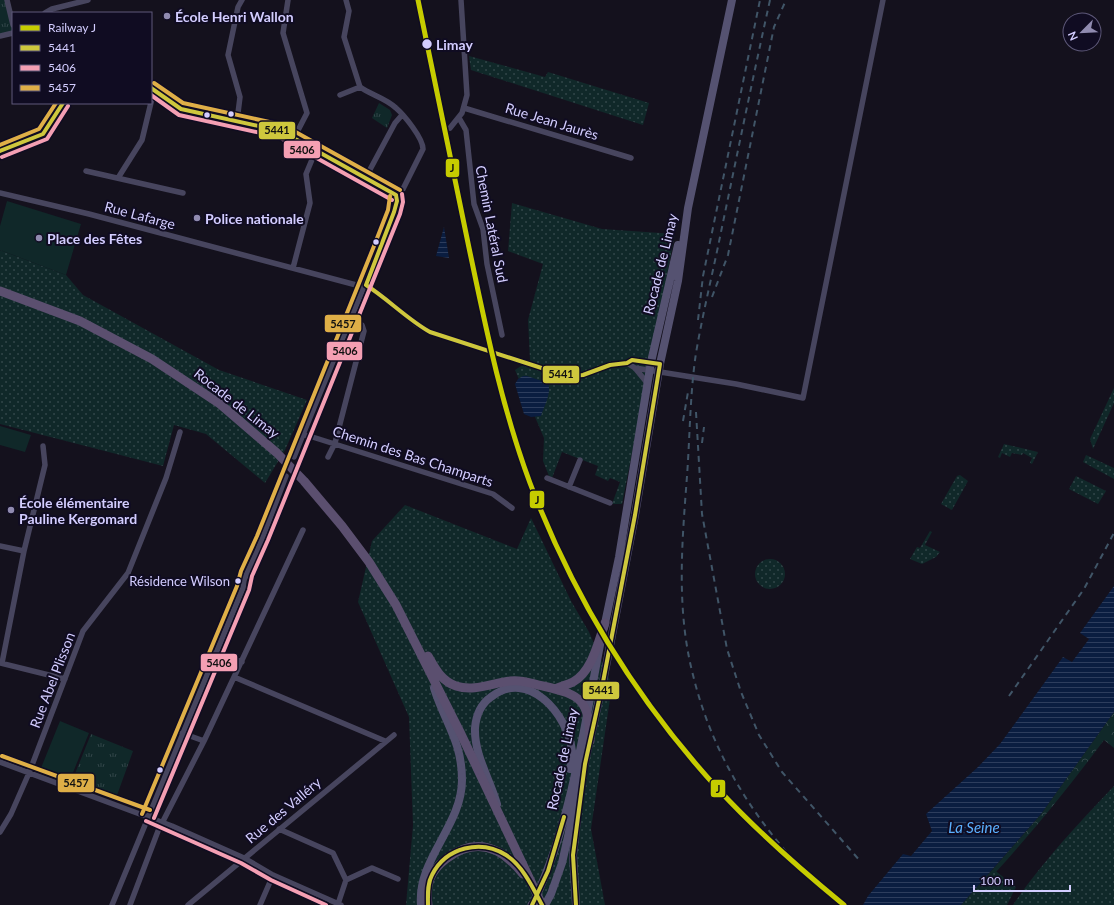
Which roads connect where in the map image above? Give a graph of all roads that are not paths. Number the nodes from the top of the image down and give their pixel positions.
1 (7, 0) edge
2 (88, 0) edge
3 (242, 0) edge
4 (288, 0) edge
5 (346, 0) edge
6 (461, 0) edge
7 (732, 0) edge
8 (884, 0) edge
9 (47, 12) edge
10 (12, 22) edge
11 (12, 33) edge
12 (0, 36) edge
13 (360, 87) junction
14 (153, 89) edge
15 (340, 95) dead end
16 (62, 104) edge
17 (150, 104) edge
18 (464, 108) junction
19 (402, 115) junction
20 (459, 118) junction
21 (237, 121) junction
22 (450, 128) dead end
23 (294, 138) junction
24 (316, 150) junction
25 (0, 151) edge
26 (632, 158) dead end
27 (86, 171) dead end
28 (118, 178) junction
29 (366, 178) junction
30 (0, 193) edge
31 (182, 193) dead end
32 (396, 195) junction
33 (293, 268) junction
34 (366, 285) junction
35 (0, 291) edge
36 (350, 320) junction
37 (502, 335) dead end
38 (627, 363) junction
39 (655, 367) junction
40 (635, 368) junction
41 (648, 384) junction
42 (180, 432) dead end
43 (303, 434) junction
44 (335, 443) junction
45 (43, 446) dead end
46 (294, 457) dead end
47 (328, 457) dead end
48 (580, 460) dead end
49 (286, 476) dead end
50 (547, 478) dead end
51 (570, 487) junction
52 (610, 503) dead end
53 (512, 508) dead end
54 (303, 530) dead end
55 (0, 546) edge
56 (24, 551) junction
57 (605, 623) junction
58 (410, 631) junction
59 (215, 653) junction
60 (242, 662) junction
61 (1, 663) edge
62 (430, 673) junction
63 (234, 678) junction
64 (65, 679) junction
65 (555, 689) junction
66 (587, 711) junction
67 (182, 733) junction
68 (394, 735) dead end
69 (385, 740) junction
70 (204, 741) junction
71 (590, 741) junction
72 (0, 762) edge
73 (585, 764) junction
74 (29, 773) junction
75 (565, 813) junction
76 (148, 816) junction
77 (501, 818) junction
78 (163, 822) junction
79 (279, 829) junction
80 (0, 832) edge
81 (244, 858) junction
82 (273, 875) junction
83 (398, 879) dead end
84 (346, 880) junction
85 (534, 890) junction
86 (339, 904) edge
87 (112, 905) edge
88 (130, 905) edge
89 (188, 905) edge
90 (260, 905) edge
91 (421, 905) edge
92 (428, 905) edge
93 (535, 905) edge
94 (545, 905) edge
95 (576, 905) edge

1 - 10 street
2 - 9 street
3 - 21 street
4 - 23 street
5 - 13 street
6 - 18 street
7 - 39 main road, Rocade de Limay
8 - 39 street
11 - 12 street
13 - 15 street
13 - 19 street
14 - 21 street
16 - 25 street
17 - 28 street
18 - 20 street
18 - 26 street, Rue Jean Jaurès
19 - 29 street
19 - 32 street
20 - 22 street
20 - 37 street, Chemin Latéral Sud
21 - 23 street
23 - 24 street
24 - 29 street
24 - 33 street
27 - 28 street
28 - 31 street
29 - 32 street
30 - 33 street, Rue Lafarge
32 - 34 street
33 - 34 street, Rue Lafarge
34 - 36 street
34 - 38 street
35 - 58 main road, Rocade de Limay
36 - 43 street
36 - 44 street
38 - 39 street
38 - 40 street
39 - 40 street
39 - 41 main road, Rocade de Limay
39 - 71 main road, Rocade de Limay
40 - 41 street
41 - 57 main road, Rocade de Limay
42 - 64 street, Rue Abel Plisson
43 - 44 street, Chemin des Bas Champarts
43 - 46 street
44 - 47 street
44 - 53 street, Chemin des Bas Champarts
45 - 56 street
48 - 51 street
49 - 59 street
50 - 51 street
51 - 52 street
54 - 60 street
55 - 56 street
56 - 61 street
57 - 65 main road
57 - 66 main road, Rocade de Limay
58 - 62 main road
58 - 65 main road
59 - 60 street
59 - 67 street
60 - 63 street
61 - 64 street
62 - 77 main road
62 - 91 main road
63 - 69 street
63 - 70 street
64 - 74 street, Rue Abel Plisson
65 - 66 main road
66 - 71 main road
66 - 75 main road, Rocade de Limay
67 - 70 street
67 - 76 street
68 - 69 street, Rue des Valléry
69 - 79 street, Rue des Valléry
70 - 78 street
71 - 73 main road, Rocade de Limay
72 - 74 street
73 - 94 main road, Rocade de Limay
73 - 95 main road
74 - 76 street
74 - 80 street, Rue Abel Plisson
75 - 77 main road
75 - 93 main road, Rocade de Limay
76 - 78 street
76 - 87 street
77 - 85 main road
78 - 81 street
78 - 88 street
79 - 81 street, Rue des Valléry
79 - 84 street
81 - 82 street
81 - 89 street, Rue des Valléry
82 - 86 street
82 - 90 street
83 - 84 street
84 - 86 street
85 - 92 main road
85 - 93 main road

